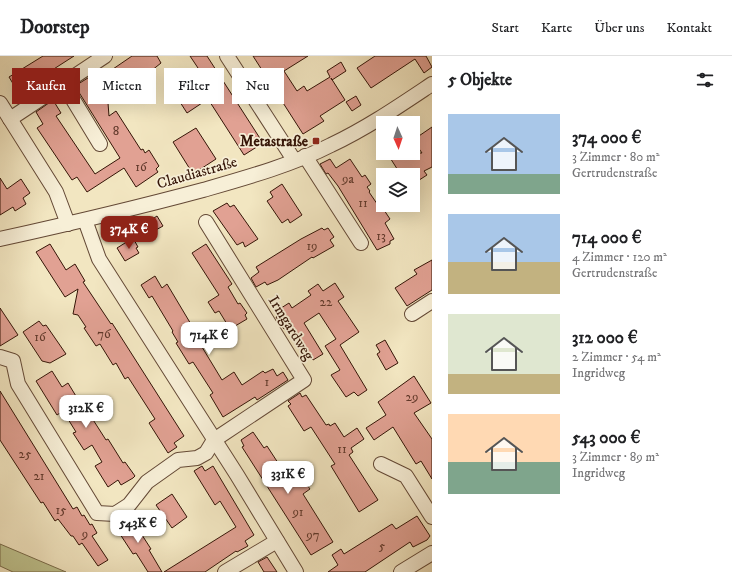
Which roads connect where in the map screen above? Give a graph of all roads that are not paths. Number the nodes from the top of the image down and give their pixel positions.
1 (105, 56) edge
2 (227, 56) edge
3 (80, 72) edge
4 (432, 84) edge
5 (0, 103) edge
6 (32, 104) edge
7 (76, 104) edge
8 (10, 119) junction
9 (100, 144) dead end
10 (299, 158) junction
11 (84, 220) junction
12 (206, 222) dead end
13 (68, 224) junction
14 (0, 239) edge
15 (361, 244) dead end
16 (432, 301) edge
17 (412, 314) dead end
18 (0, 357) edge
19 (214, 440) junction
20 (381, 464) dead end
21 (432, 517) edge
22 (277, 541) junction
23 (432, 553) edge
24 (225, 572) edge
25 (296, 572) edge
26 (401, 572) edge

1 - 3 street
2 - 10 street
4 - 10 street, Claudiastraße
5 - 8 street
6 - 8 street
7 - 9 street
8 - 13 street
10 - 11 street, Claudiastraße
10 - 15 street
11 - 13 street, Claudiastraße
11 - 19 street
12 - 19 street, Irmgardweg
13 - 14 street, Claudiastraße
16 - 17 street
18 - 19 street
19 - 22 street
20 - 21 street
22 - 24 street
22 - 25 street
23 - 26 street

